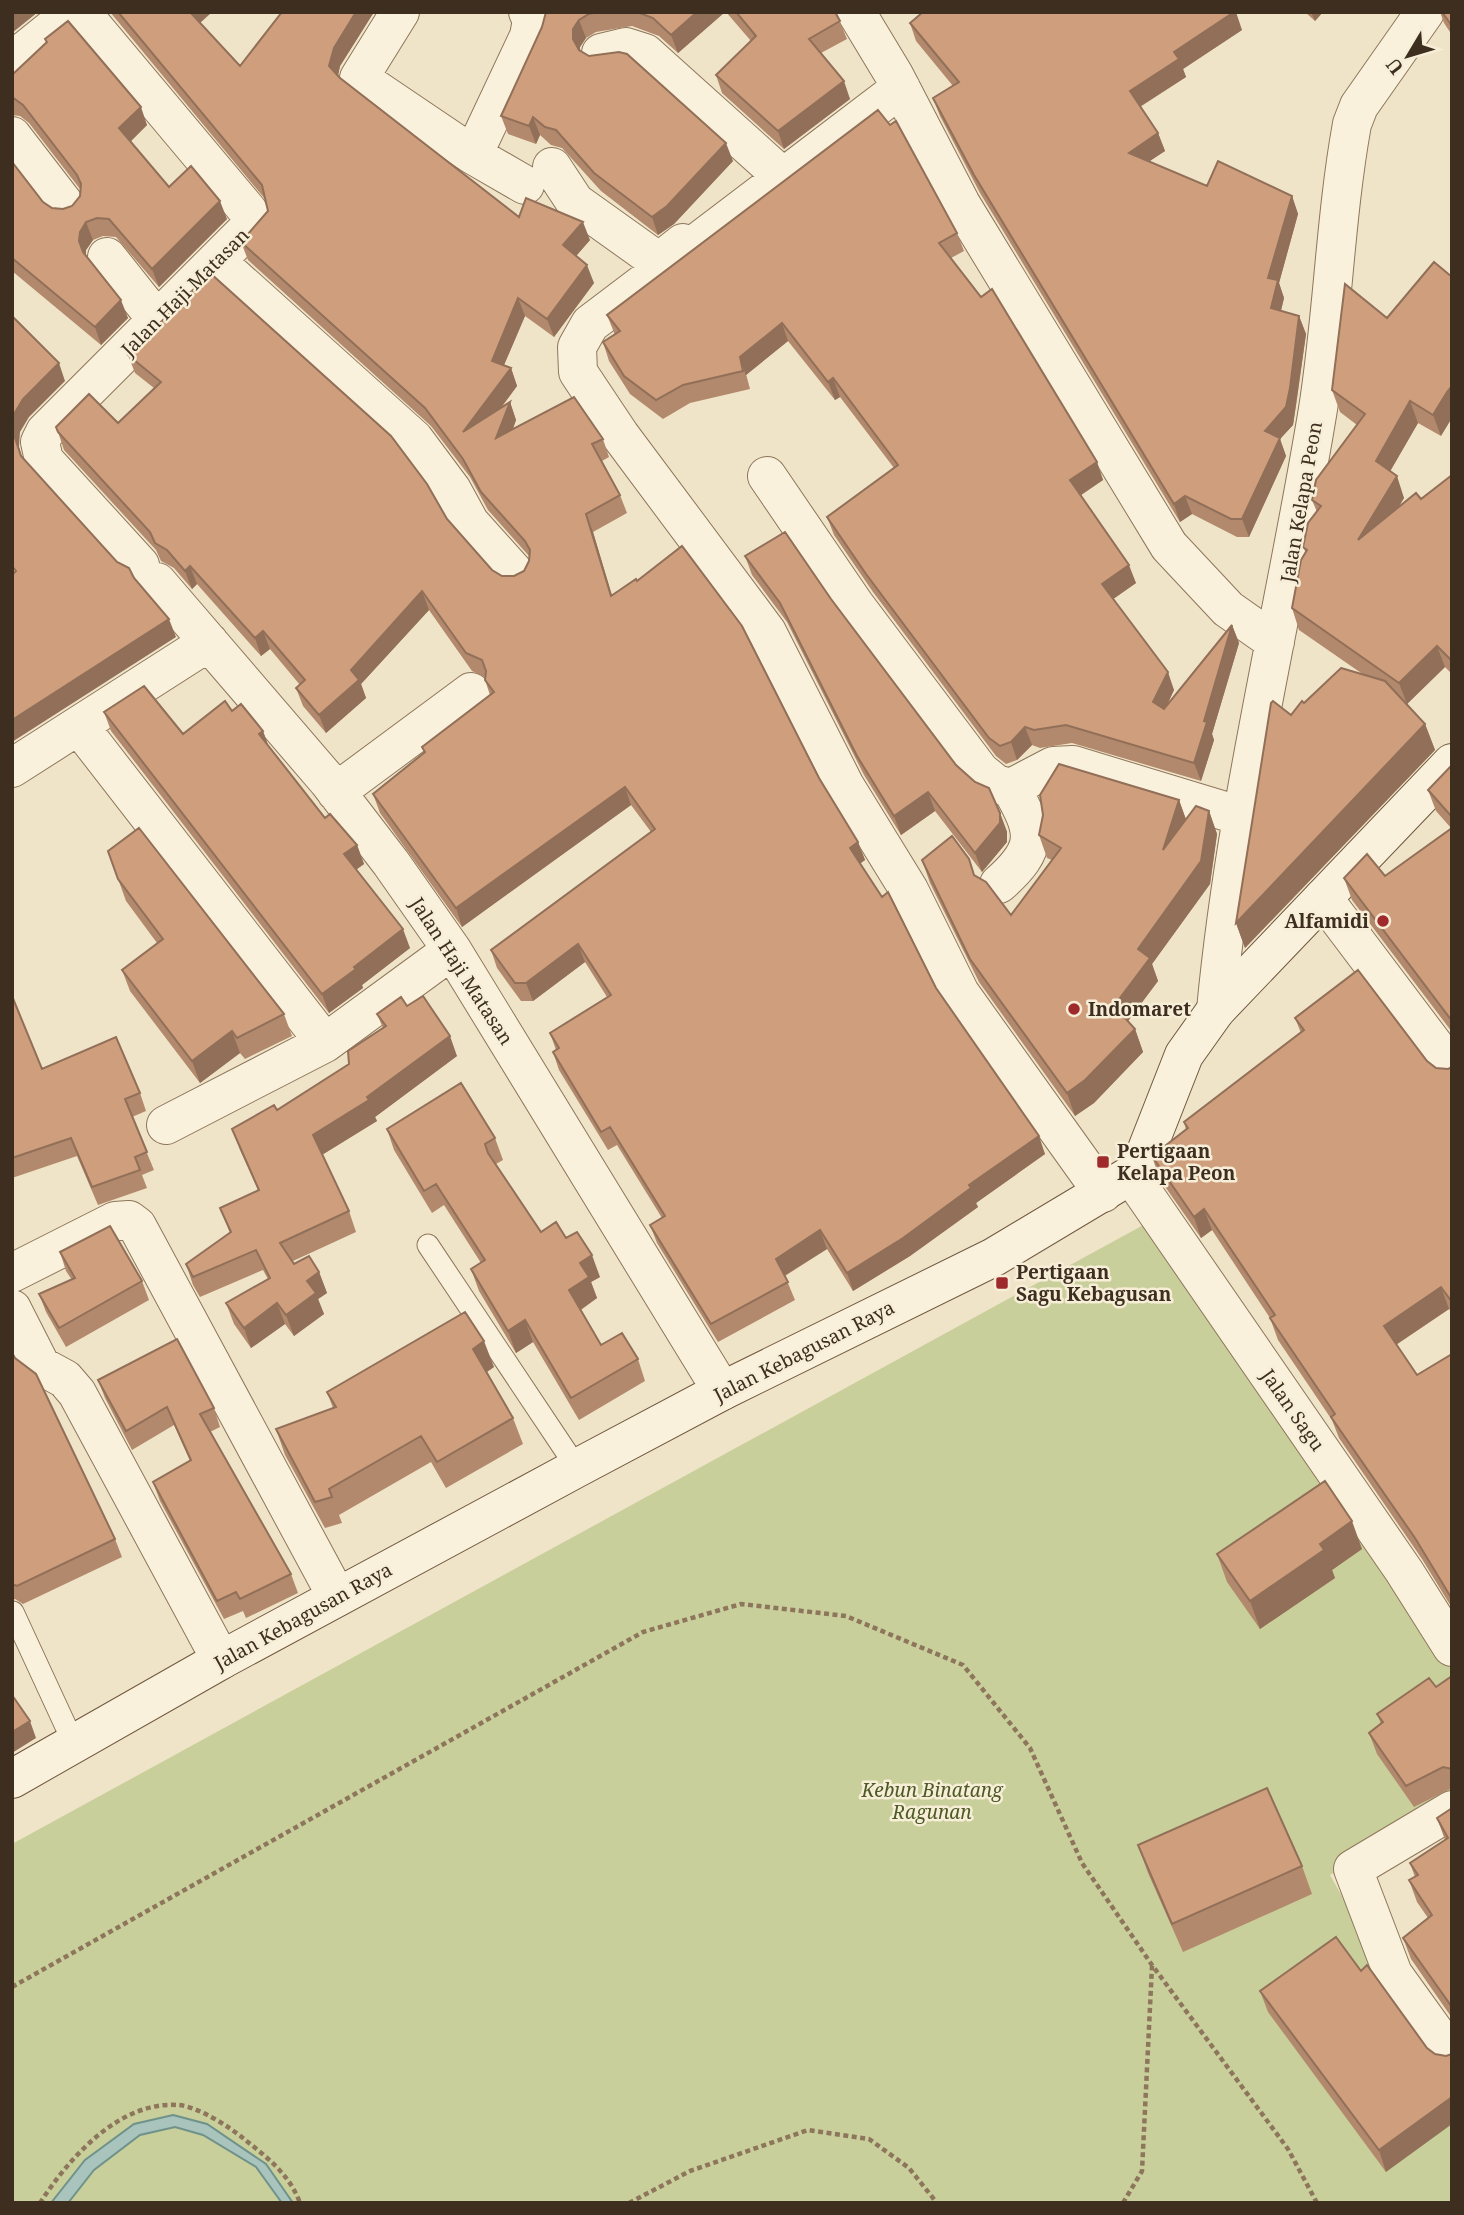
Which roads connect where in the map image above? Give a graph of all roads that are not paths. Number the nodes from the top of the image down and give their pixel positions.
1 (73, 12) edge
2 (80, 12) edge
3 (400, 12) edge
4 (528, 12) edge
5 (856, 12) edge
6 (1425, 12) edge
7 (601, 53) edge
8 (12, 61) edge
9 (897, 82) junction
10 (12, 136) edge
11 (473, 155) junction
12 (775, 170) junction
13 (66, 205) edge
14 (107, 257) dead end
15 (216, 261) junction
16 (157, 320) junction
17 (767, 476) dead end
18 (514, 573) edge
19 (209, 642) junction
20 (1275, 642) junction
21 (471, 692) dead end
22 (79, 726) junction
23 (1452, 763) edge
24 (12, 768) edge
25 (1011, 788) junction
26 (336, 792) junction
27 (1241, 816) junction
28 (999, 884) dead end
29 (1323, 898) junction
30 (452, 950) junction
31 (1216, 1010) junction
32 (325, 1043) junction
33 (1452, 1069) edge
34 (166, 1125) dead end
35 (1117, 1184) junction
36 (428, 1245) dead end
37 (12, 1273) edge
38 (12, 1309) edge
39 (723, 1391) junction
40 (577, 1468) junction
41 (337, 1597) junction
42 (13, 1612) edge
43 (1452, 1647) edge
44 (221, 1660) junction
45 (74, 1744) junction
46 (12, 1779) edge
47 (1452, 1810) edge
48 (1452, 2056) edge

1 - 8 street
2 - 15 street, Jalan Haji Matasan
3 - 11 street
4 - 11 street
5 - 9 street
6 - 20 street, Jalan Kelapa Peon
7 - 12 street
9 - 12 street
9 - 20 street
9 - 35 street, Jalan Sagu
10 - 13 street
11 - 12 street
14 - 16 street
15 - 16 street, Jalan Haji Matasan
15 - 18 street
16 - 19 street, Jalan Haji Matasan
17 - 25 street
19 - 22 street
19 - 26 street, Jalan Haji Matasan
20 - 27 street, Jalan Kelapa Peon
21 - 26 street
22 - 24 street
22 - 32 street
23 - 29 street, Jalan Kebagusan Raya
25 - 27 street
25 - 28 street
26 - 30 street, Jalan Haji Matasan
27 - 31 street, Jalan Kelapa Peon
29 - 31 street, Jalan Kebagusan Raya
29 - 33 street
30 - 32 street
30 - 39 street, Jalan Haji Matasan
31 - 35 street, Jalan Kebagusan Raya
32 - 34 street
35 - 39 street, Jalan Kebagusan Raya
35 - 43 street, Jalan Sagu
36 - 40 lane
37 - 41 street
38 - 44 street
39 - 40 street, Jalan Kebagusan Raya
40 - 41 street, Jalan Kebagusan Raya
41 - 44 street, Jalan Kebagusan Raya
42 - 45 lane
44 - 45 street, Jalan Kebagusan Raya
45 - 46 street, Jalan Kebagusan Raya
47 - 48 street

